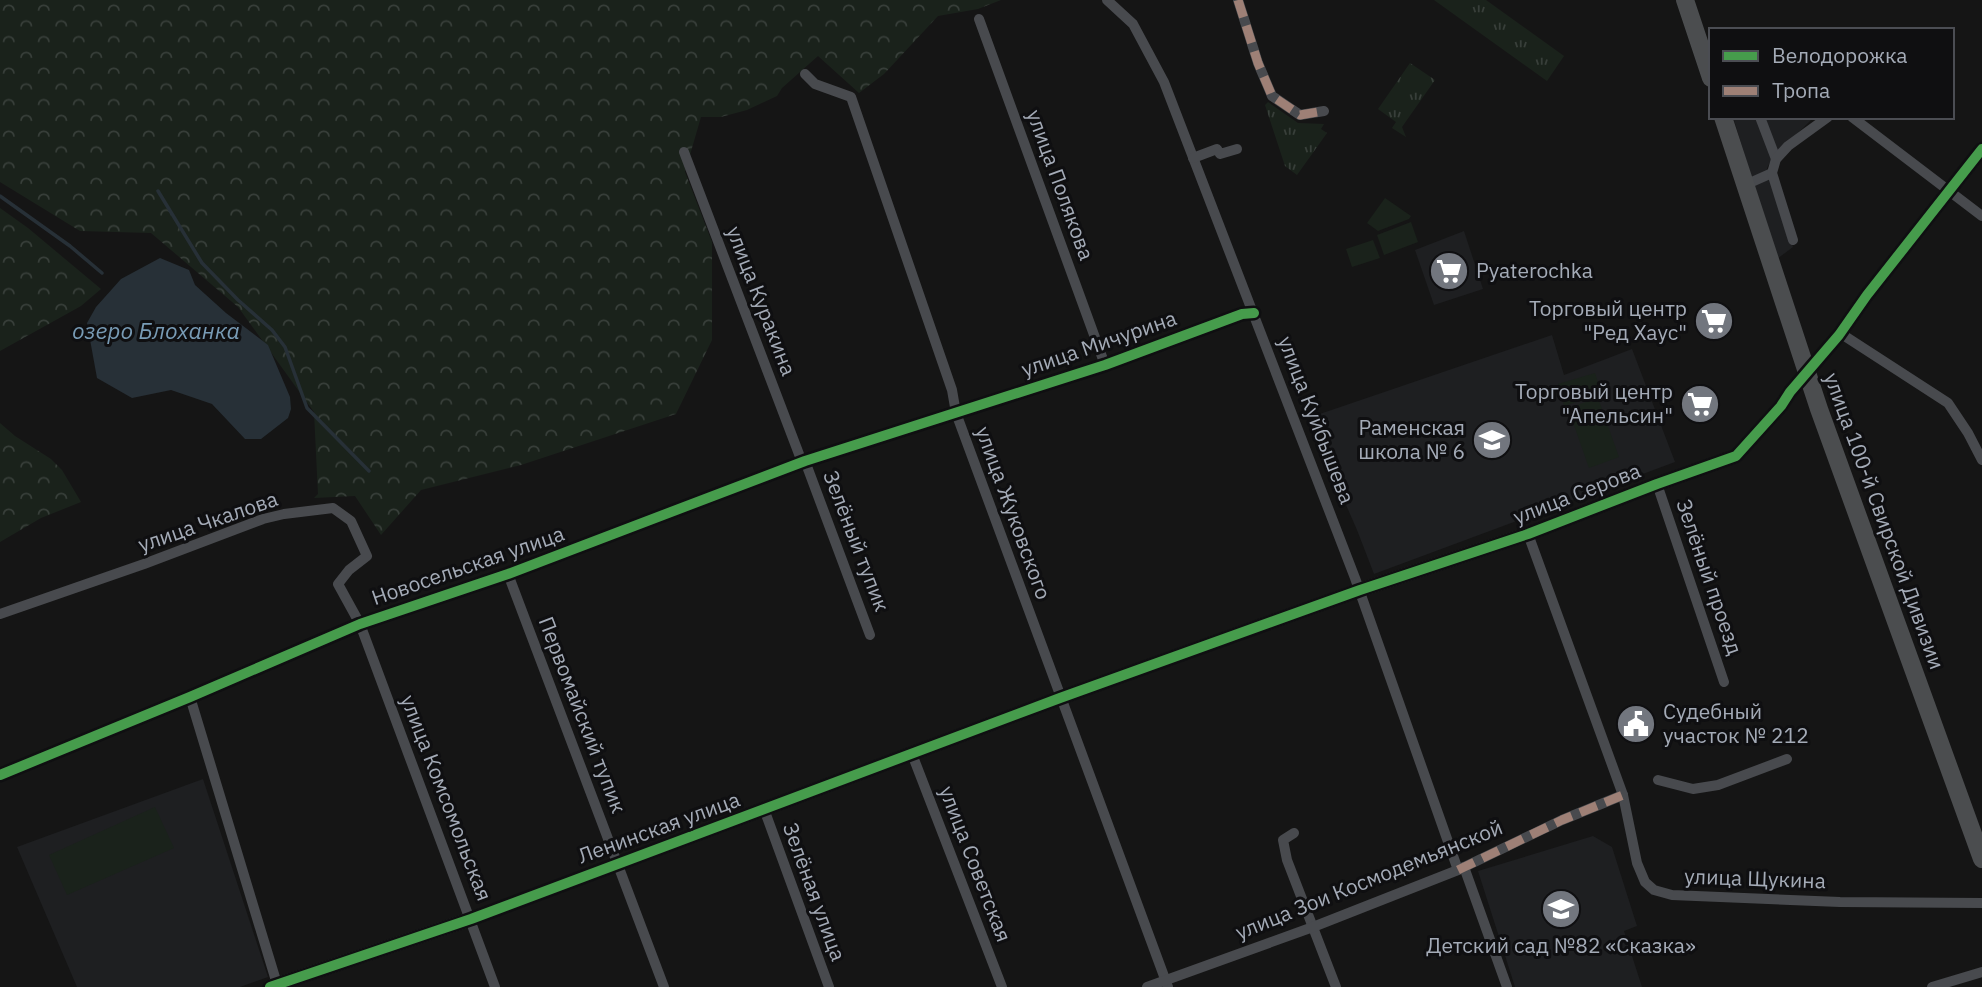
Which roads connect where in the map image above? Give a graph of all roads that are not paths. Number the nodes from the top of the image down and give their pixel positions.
1 (1107, 0) edge
2 (1238, 0) edge
3 (1685, 0) edge
4 (979, 19) dead end
5 (1709, 72) edge
6 (806, 74) dead end
7 (1324, 111) dead end
8 (1724, 119) edge
9 (1761, 119) edge
10 (1825, 119) edge
11 (1855, 119) edge
12 (1237, 149) dead end
13 (1982, 149) edge
14 (684, 152) dead end
15 (1193, 158) junction
16 (1776, 159) junction
17 (1772, 173) junction
18 (1745, 185) junction
19 (1950, 191) junction
20 (1982, 216) edge
21 (1793, 240) dead end
22 (1254, 313) junction
23 (1840, 332) junction
24 (1105, 365) junction
25 (1807, 373) junction
26 (956, 413) junction
27 (1982, 460) edge
28 (803, 462) junction
29 (1657, 484) junction
30 (1528, 534) junction
31 (508, 574) junction
32 (1360, 590) junction
33 (0, 614) edge
34 (360, 624) junction
35 (870, 635) dead end
36 (1724, 682) dead end
37 (190, 697) junction
38 (1060, 698) junction
39 (912, 754) junction
40 (1787, 759) dead end
41 (0, 775) edge
42 (1658, 780) dead end
43 (1623, 794) junction
44 (764, 809) junction
45 (1294, 833) dead end
46 (1982, 859) edge
47 (618, 864) junction
48 (1461, 868) junction
49 (1982, 903) edge
50 (471, 919) junction
51 (1313, 926) junction
52 (319, 972) junction
53 (1982, 972) edge
54 (1166, 984) edge
55 (273, 986) edge
56 (314, 987) edge
57 (495, 987) edge
58 (664, 987) edge
59 (829, 987) edge
60 (1002, 987) edge
61 (1147, 987) edge
62 (1336, 987) edge
63 (1507, 987) edge
64 (1932, 987) edge

1 - 15 street, улица Куйбышева
2 - 7 street
3 - 5 main road
4 - 24 street, улица Полякова
6 - 26 street, улица Жуковского
8 - 18 main road, улица 100-й Свирской Дивизии
9 - 16 street
10 - 16 street
11 - 19 street
12 - 15 street
13 - 19 street, улица Серова
14 - 28 street, улица Куракина
15 - 22 street, улица Куйбышева
16 - 17 street
17 - 18 street
17 - 21 street
18 - 25 main road, улица 100-й Свирской Дивизии
19 - 20 street
19 - 23 street, улица Серова
22 - 24 street, улица Мичурина
22 - 32 street, улица Куйбышева
23 - 25 street, улица Серова
23 - 27 street
24 - 26 street, улица Мичурина
25 - 29 street, улица Серова
25 - 46 main road, улица 100-й Свирской Дивизии
26 - 28 street, Новосельская улица
26 - 38 street, улица Жуковского
28 - 31 street, Новосельская улица
28 - 35 street, Зелёный тупик
29 - 30 street, улица Серова
29 - 36 street, Зелёный проезд
30 - 32 street, улица Серова
30 - 43 street, улица Щукина
31 - 34 street, Новосельская улица
31 - 47 street, Первомайский тупик
32 - 38 street, улица Серова
32 - 48 street, улица Куйбышева
33 - 34 street, улица Чкалова
34 - 37 street, Новосельская улица
34 - 50 street, улица Комсомольская
37 - 41 street, Новосельская улица
37 - 55 street
38 - 39 street, Ленинская улица
38 - 54 street, улица Жуковского
39 - 44 street, Ленинская улица
39 - 60 street, улица Советская
40 - 42 street
43 - 48 street, улица Зои Космодемьянской
43 - 49 street, улица Щукина
44 - 47 street, Ленинская улица
44 - 59 street, Зелёная улица
45 - 51 street
47 - 50 street, Ленинская улица
47 - 58 street, Первомайский тупик
48 - 51 street, улица Зои Космодемьянской
48 - 63 street, улица Куйбышева
50 - 52 street, Ленинская улица
50 - 57 street, улица Комсомольская
51 - 54 street, улица Зои Космодемьянской
51 - 62 street
52 - 55 street, Ленинская улица
52 - 56 street
53 - 64 street
54 - 61 street, улица Зои Космодемьянской

